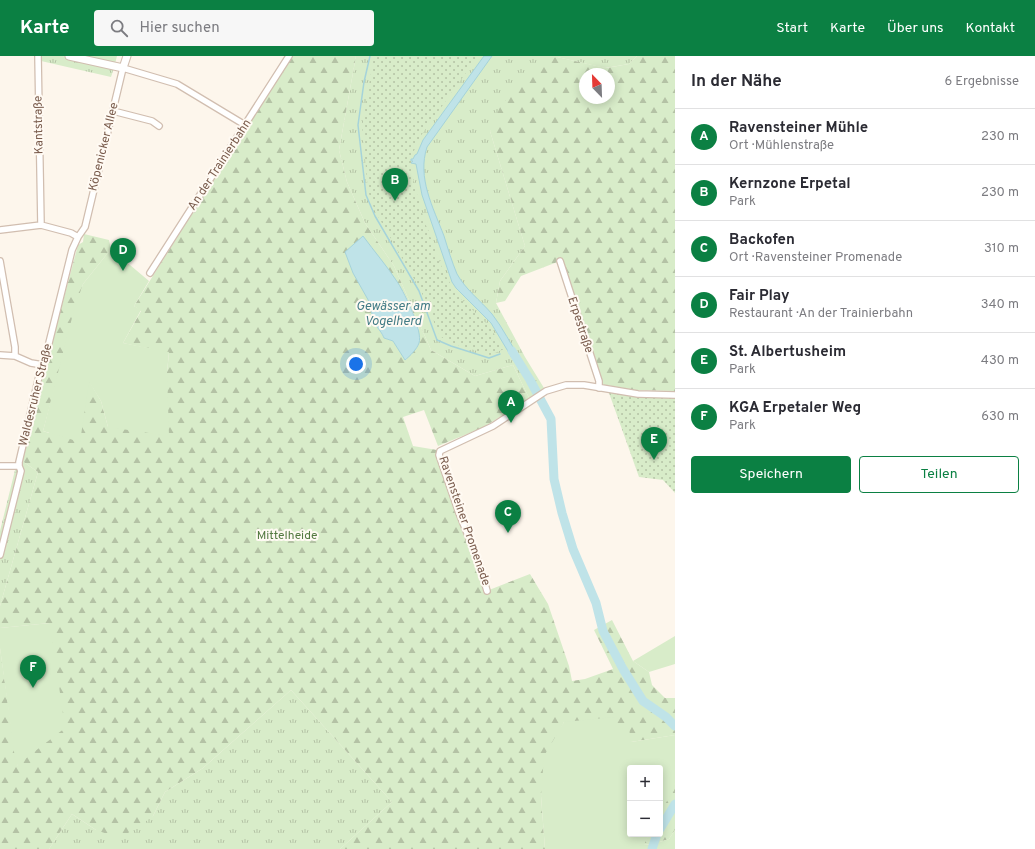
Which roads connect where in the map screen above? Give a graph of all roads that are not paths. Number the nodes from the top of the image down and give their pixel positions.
1 (38, 56) edge
2 (69, 56) edge
3 (127, 56) edge
4 (289, 56) edge
5 (123, 68) junction
6 (113, 111) junction
7 (245, 125) junction
8 (159, 126) dead end
9 (41, 225) junction
10 (0, 230) edge
11 (78, 237) junction
12 (0, 261) edge
13 (560, 261) dead end
14 (150, 272) dead end
15 (0, 355) edge
16 (15, 356) junction
17 (43, 365) junction
18 (599, 388) junction
19 (675, 395) edge
20 (0, 466) edge
21 (19, 466) junction
22 (1, 548) edge
23 (0, 555) edge
24 (487, 591) dead end

1 - 9 street, Kantstraße
2 - 5 street
3 - 5 street, Köpenicker Allee
4 - 7 street, An der Trainierbahn
5 - 6 street, Köpenicker Allee
5 - 7 street
6 - 8 street
6 - 11 street, Köpenicker Allee
7 - 14 street, An der Trainierbahn
9 - 10 street
9 - 11 street
11 - 17 street, Waldesruher Straße
12 - 16 street
13 - 18 street, Erpestraße
15 - 16 street
16 - 17 street
17 - 21 street, Waldesruher Straße
18 - 19 street
18 - 24 street, Ravensteiner Promenade
20 - 21 street
21 - 22 street, Waldesruher Straße
22 - 23 street, Waldesruher Straße

